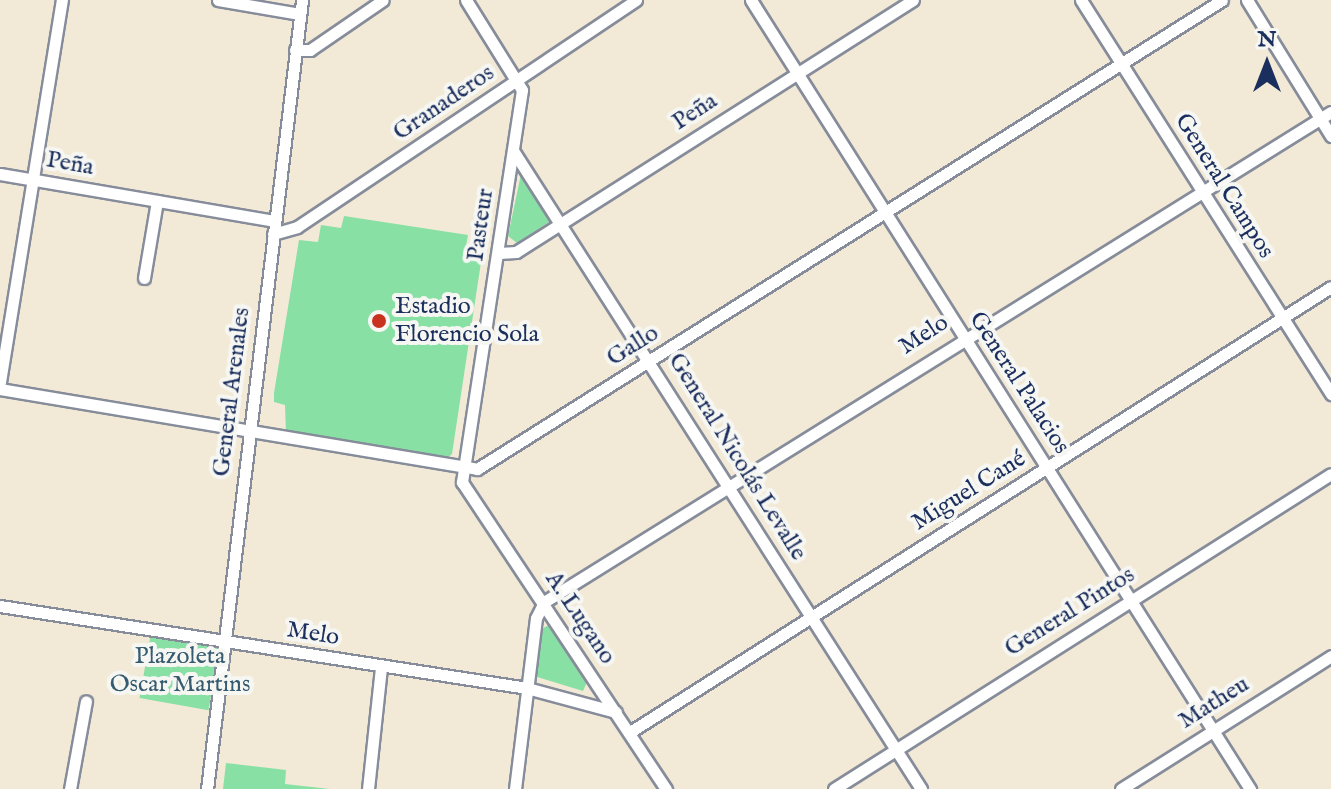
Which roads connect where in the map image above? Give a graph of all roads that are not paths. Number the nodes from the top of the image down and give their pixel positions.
1 (62, 0) edge
2 (218, 0) edge
3 (302, 0) edge
4 (383, 0) edge
5 (466, 0) edge
6 (636, 0) edge
7 (751, 0) edge
8 (913, 0) edge
9 (1081, 0) edge
10 (1222, 0) edge
11 (1247, 0) edge
12 (300, 14) junction
13 (295, 50) junction
14 (1121, 64) junction
15 (797, 72) junction
16 (519, 79) junction
17 (1331, 112) edge
18 (1319, 117) junction
19 (1331, 136) edge
20 (514, 152) junction
21 (0, 174) edge
22 (31, 179) junction
23 (1199, 187) junction
24 (157, 201) junction
25 (885, 213) junction
26 (563, 222) junction
27 (274, 227) junction
28 (499, 253) junction
29 (144, 278) dead end
30 (1331, 287) edge
31 (1281, 319) junction
32 (962, 336) junction
33 (650, 361) junction
34 (0, 382) edge
35 (0, 389) edge
36 (1331, 394) edge
37 (249, 432) junction
38 (1047, 468) junction
39 (462, 471) junction
40 (1331, 474) edge
41 (729, 486) junction
42 (1130, 600) junction
43 (544, 602) junction
44 (0, 606) edge
45 (813, 616) junction
46 (224, 643) junction
47 (1331, 656) edge
48 (381, 667) junction
49 (527, 688) junction
50 (86, 701) dead end
51 (617, 712) junction
52 (1213, 730) junction
53 (630, 732) junction
54 (896, 749) junction
55 (70, 789) edge
56 (207, 789) edge
57 (368, 789) edge
58 (515, 789) edge
59 (666, 789) edge
60 (834, 789) edge
61 (921, 789) edge
62 (1121, 789) edge
63 (1250, 789) edge

1 - 22 street
2 - 12 street
3 - 12 street, General Arenales
4 - 13 street
5 - 16 street
6 - 16 street, Granaderos
7 - 15 street, General Palacios
8 - 15 street, Peña
9 - 14 street, General Campos
10 - 14 street, Gallo
11 - 18 street
12 - 13 street, General Arenales
13 - 27 street, General Arenales
14 - 23 street, General Campos
14 - 25 street, Gallo
15 - 25 street, General Palacios
15 - 26 street, Peña
16 - 20 street, Pasteur
16 - 27 street, Granaderos
17 - 18 street, Melo
18 - 19 street
18 - 23 street, Melo
20 - 26 street, General Nicolás Levalle
20 - 28 street, Pasteur
21 - 22 street, Peña
22 - 24 street, Peña
22 - 34 street
23 - 31 street, General Campos
23 - 32 street, Melo
24 - 27 street, Peña
24 - 29 street
25 - 32 street, General Palacios
25 - 33 street, Gallo
26 - 28 street, Peña
26 - 33 street, General Nicolás Levalle
27 - 37 street, General Arenales
28 - 39 street, Pasteur
30 - 31 street, Miguel Cané
31 - 36 street, General Campos
31 - 38 street, Miguel Cané
32 - 38 street, General Palacios
32 - 41 street, Melo
33 - 39 street, Gallo
33 - 41 street, General Nicolás Levalle
35 - 37 street
37 - 39 street
37 - 46 street, General Arenales
38 - 42 street, General Palacios
38 - 45 street, Miguel Cané
39 - 43 street, A. Lugano
40 - 42 street, General Pintos
41 - 43 street, Melo
41 - 45 street, General Nicolás Levalle
42 - 52 street, General Palacios
42 - 54 street, General Pintos
43 - 49 street
43 - 51 street, A. Lugano
44 - 46 street, Melo
45 - 53 street, Miguel Cané
45 - 54 street, General Nicolás Levalle
46 - 48 street, Melo
46 - 56 street, General Arenales
47 - 52 street, Matheu
48 - 49 street, Melo
48 - 57 street
49 - 51 street, Melo
49 - 58 street
50 - 55 street
51 - 53 street, A. Lugano
52 - 62 street, Matheu
52 - 63 street, General Palacios
53 - 59 street, A. Lugano
54 - 60 street, General Pintos
54 - 61 street, General Nicolás Levalle

